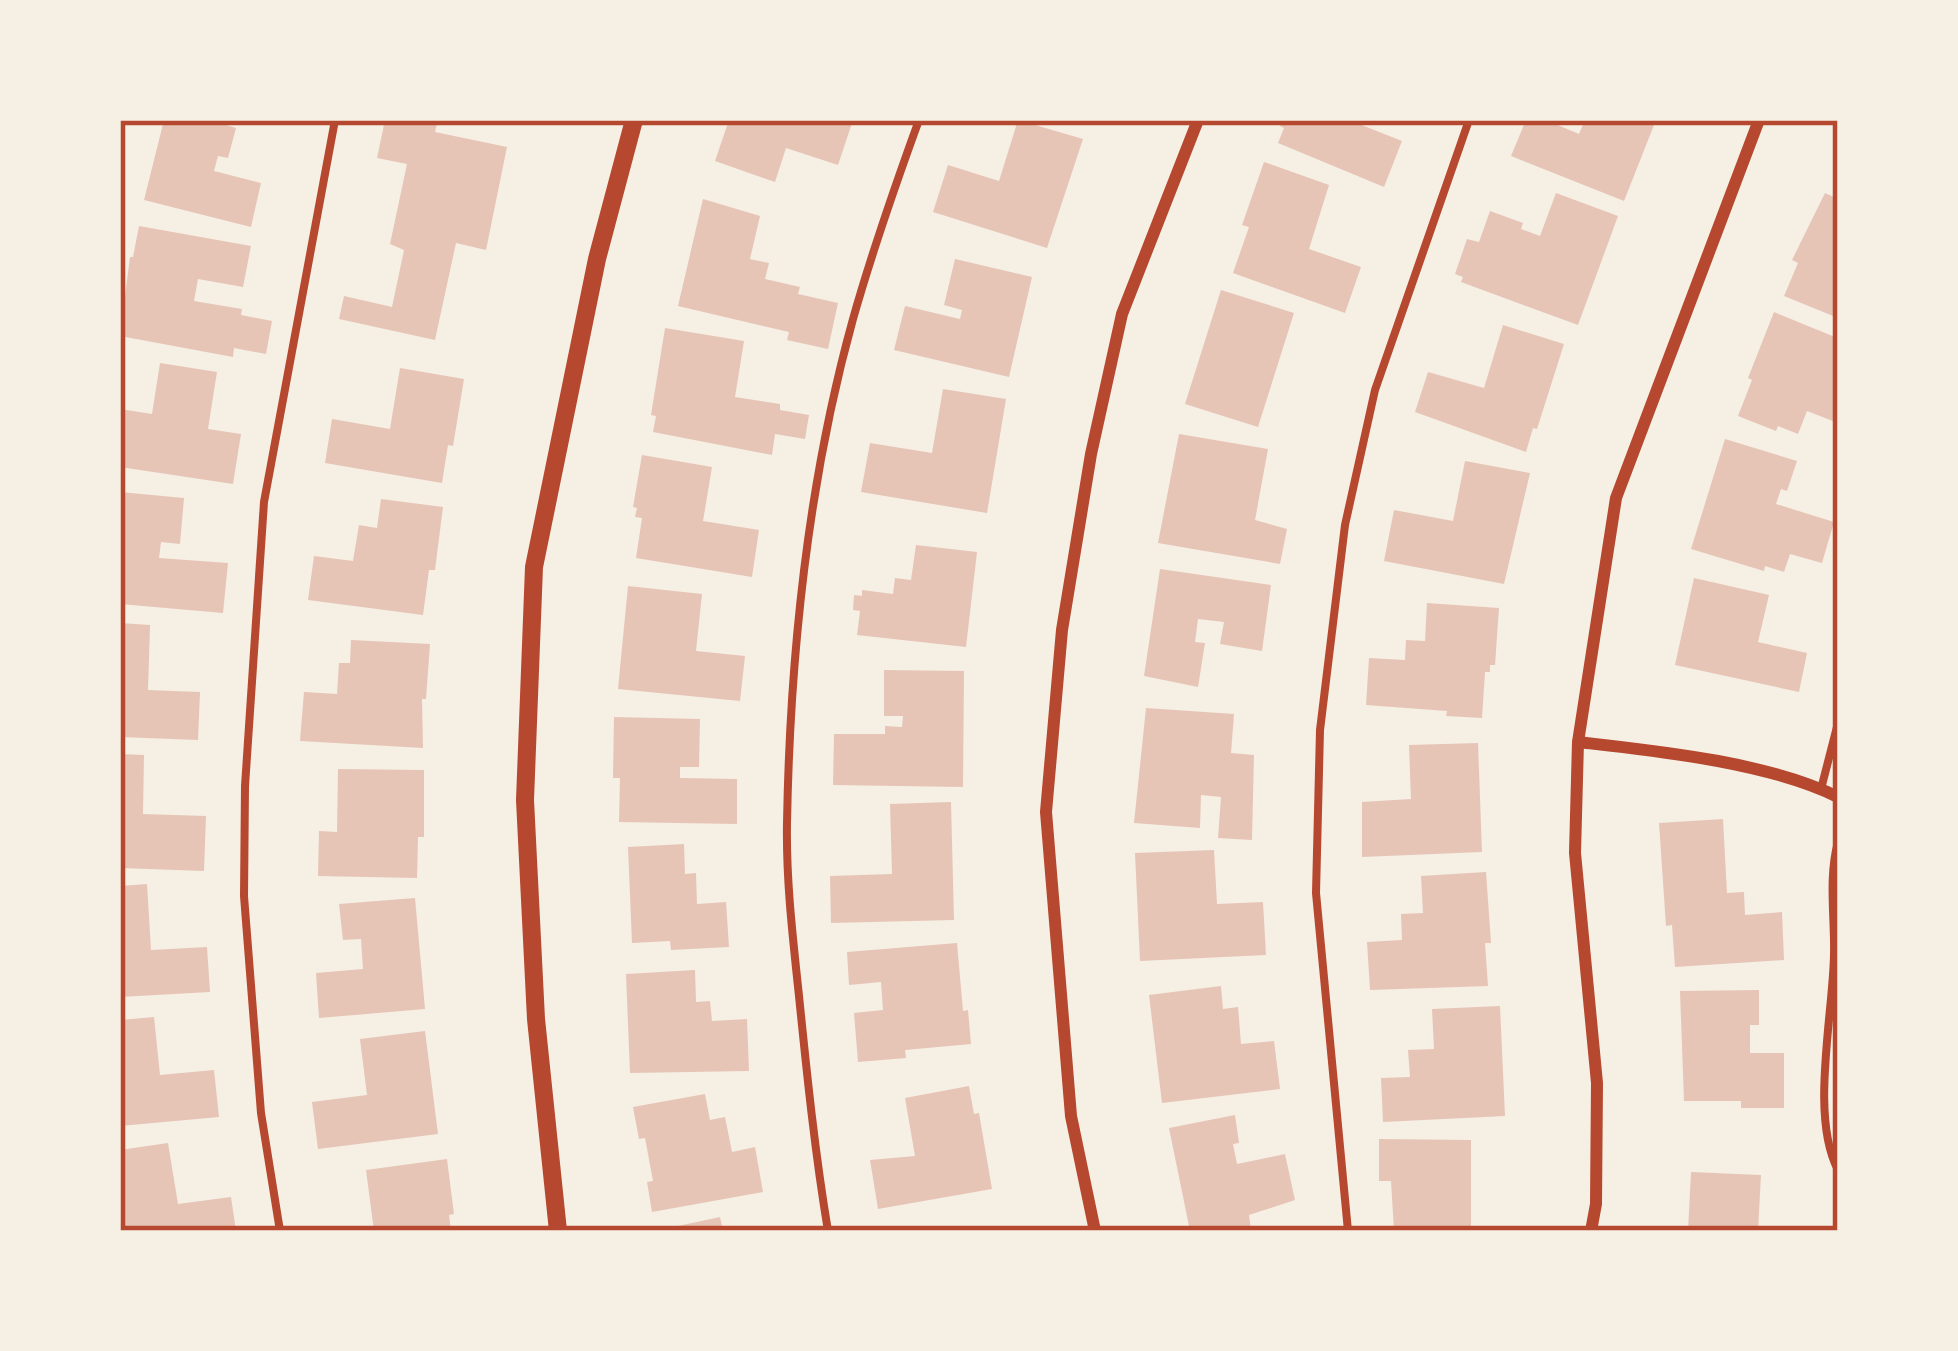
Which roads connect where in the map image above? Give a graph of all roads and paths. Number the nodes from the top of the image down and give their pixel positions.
1 (335, 120) edge
2 (634, 120) edge
3 (919, 120) edge
4 (1198, 120) edge
5 (1469, 120) edge
6 (1759, 120) edge
7 (1838, 723) edge
8 (1578, 742) junction
9 (1821, 789) junction
10 (1838, 797) edge
11 (1838, 842) edge
12 (1838, 1170) edge
13 (280, 1231) edge
14 (558, 1231) edge
15 (828, 1231) edge
16 (1095, 1231) edge
17 (1348, 1231) edge
18 (1591, 1231) edge

1 - 13 lane
2 - 14 street
3 - 15 lane
4 - 16 street
5 - 17 lane
6 - 8 street
7 - 9 lane
8 - 9 street
8 - 18 street
9 - 10 street
11 - 12 lane

